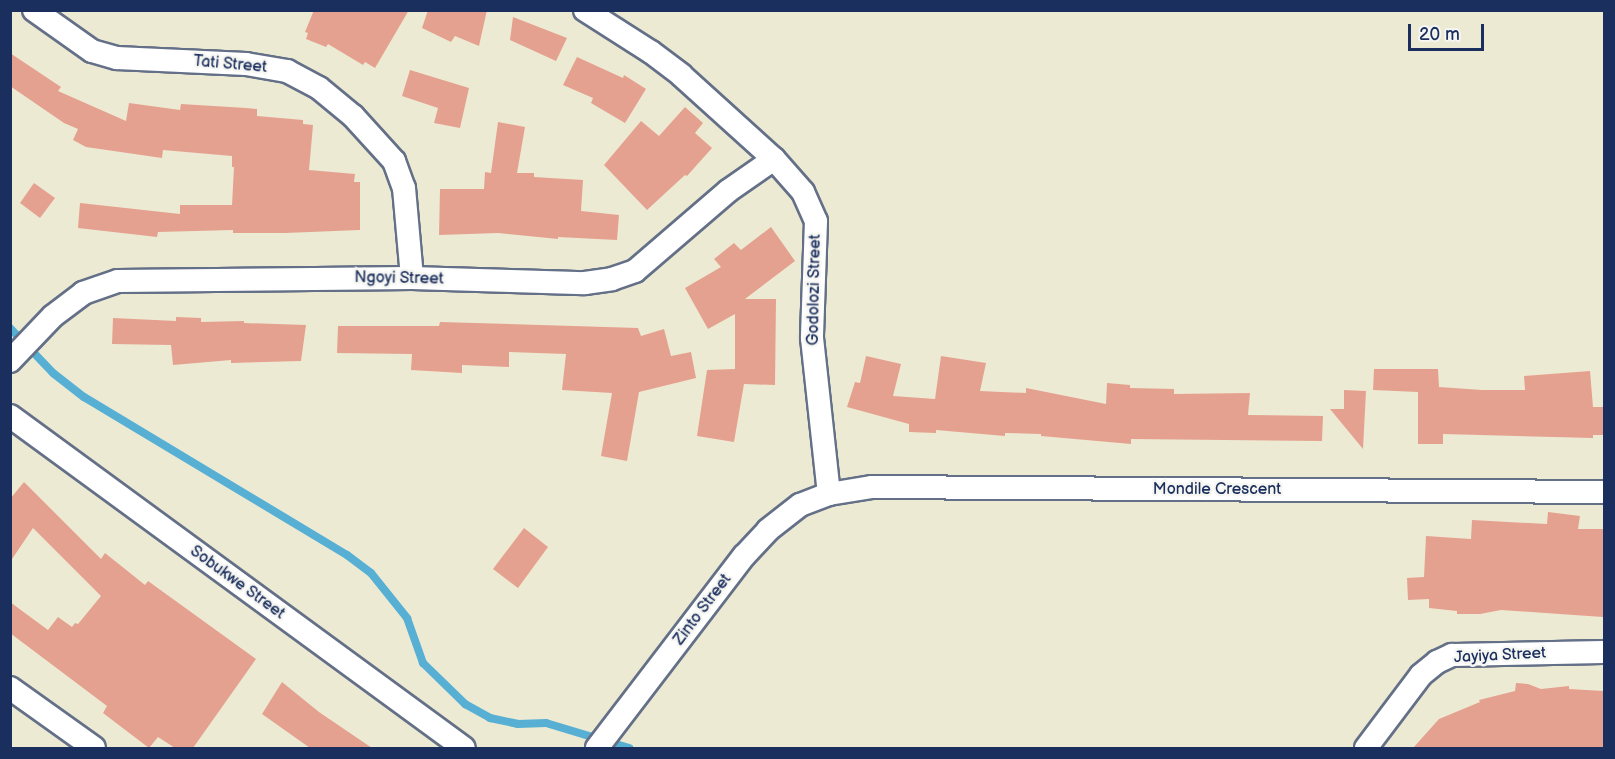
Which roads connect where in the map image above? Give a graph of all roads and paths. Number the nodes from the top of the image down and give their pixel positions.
1 (34, 10) edge
2 (585, 10) edge
3 (774, 159) junction
4 (412, 278) junction
5 (10, 361) edge
6 (10, 416) edge
7 (1605, 492) edge
8 (829, 494) junction
9 (1605, 652) edge
10 (10, 688) edge
11 (94, 748) edge
12 (464, 748) edge
13 (597, 748) edge
14 (1366, 748) edge

1 - 4 street, Tati Street
2 - 3 street, Godolozi Street
3 - 4 street, Ngoyi Street
3 - 8 street, Godolozi Street
4 - 5 street, Ngoyi Street
6 - 12 street, Sobukwe Street
7 - 8 street, Mondile Crescent
8 - 13 street, Zinto Street
9 - 14 street, Jayiya Street
10 - 11 street

